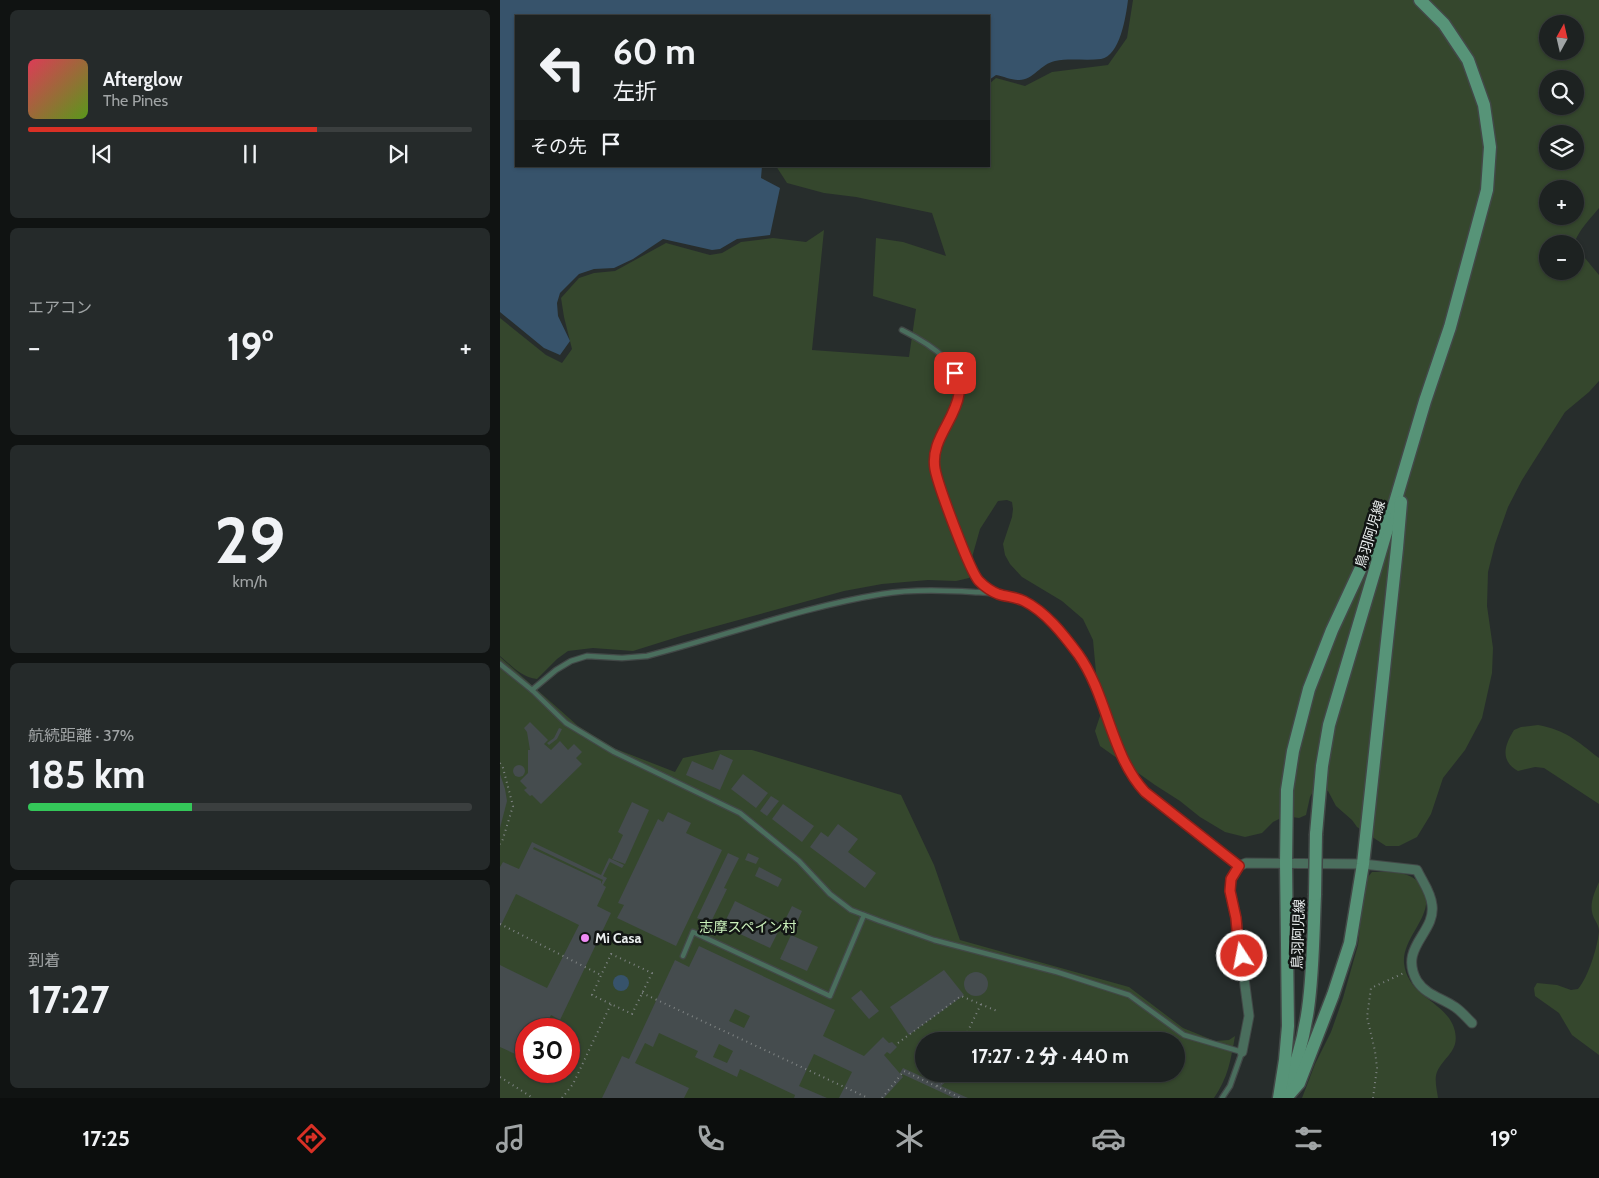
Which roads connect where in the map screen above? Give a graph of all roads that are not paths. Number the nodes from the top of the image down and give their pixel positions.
1 (1420, 0) edge
2 (902, 330) dead end
3 (1402, 480) junction
4 (998, 594) junction
5 (500, 664) edge
6 (532, 690) junction
7 (1286, 863) junction
8 (1363, 864) junction
9 (1239, 866) junction
10 (864, 915) junction
11 (682, 956) dead end
12 (1472, 1023) dead end
13 (1242, 1052) junction
14 (1222, 1098) edge
15 (1280, 1098) edge
16 (1286, 1098) edge

1 - 3 main road, 鳥羽阿児線
2 - 4 lane
3 - 7 main road
3 - 8 main road
3 - 15 main road, 鳥羽阿児線, bridge
4 - 6 lane
4 - 9 lane
5 - 6 lane
6 - 10 lane
7 - 8 street
7 - 9 street
7 - 15 main road
8 - 12 street
8 - 16 main road
9 - 13 street
10 - 11 lane
10 - 13 lane
13 - 14 lane

